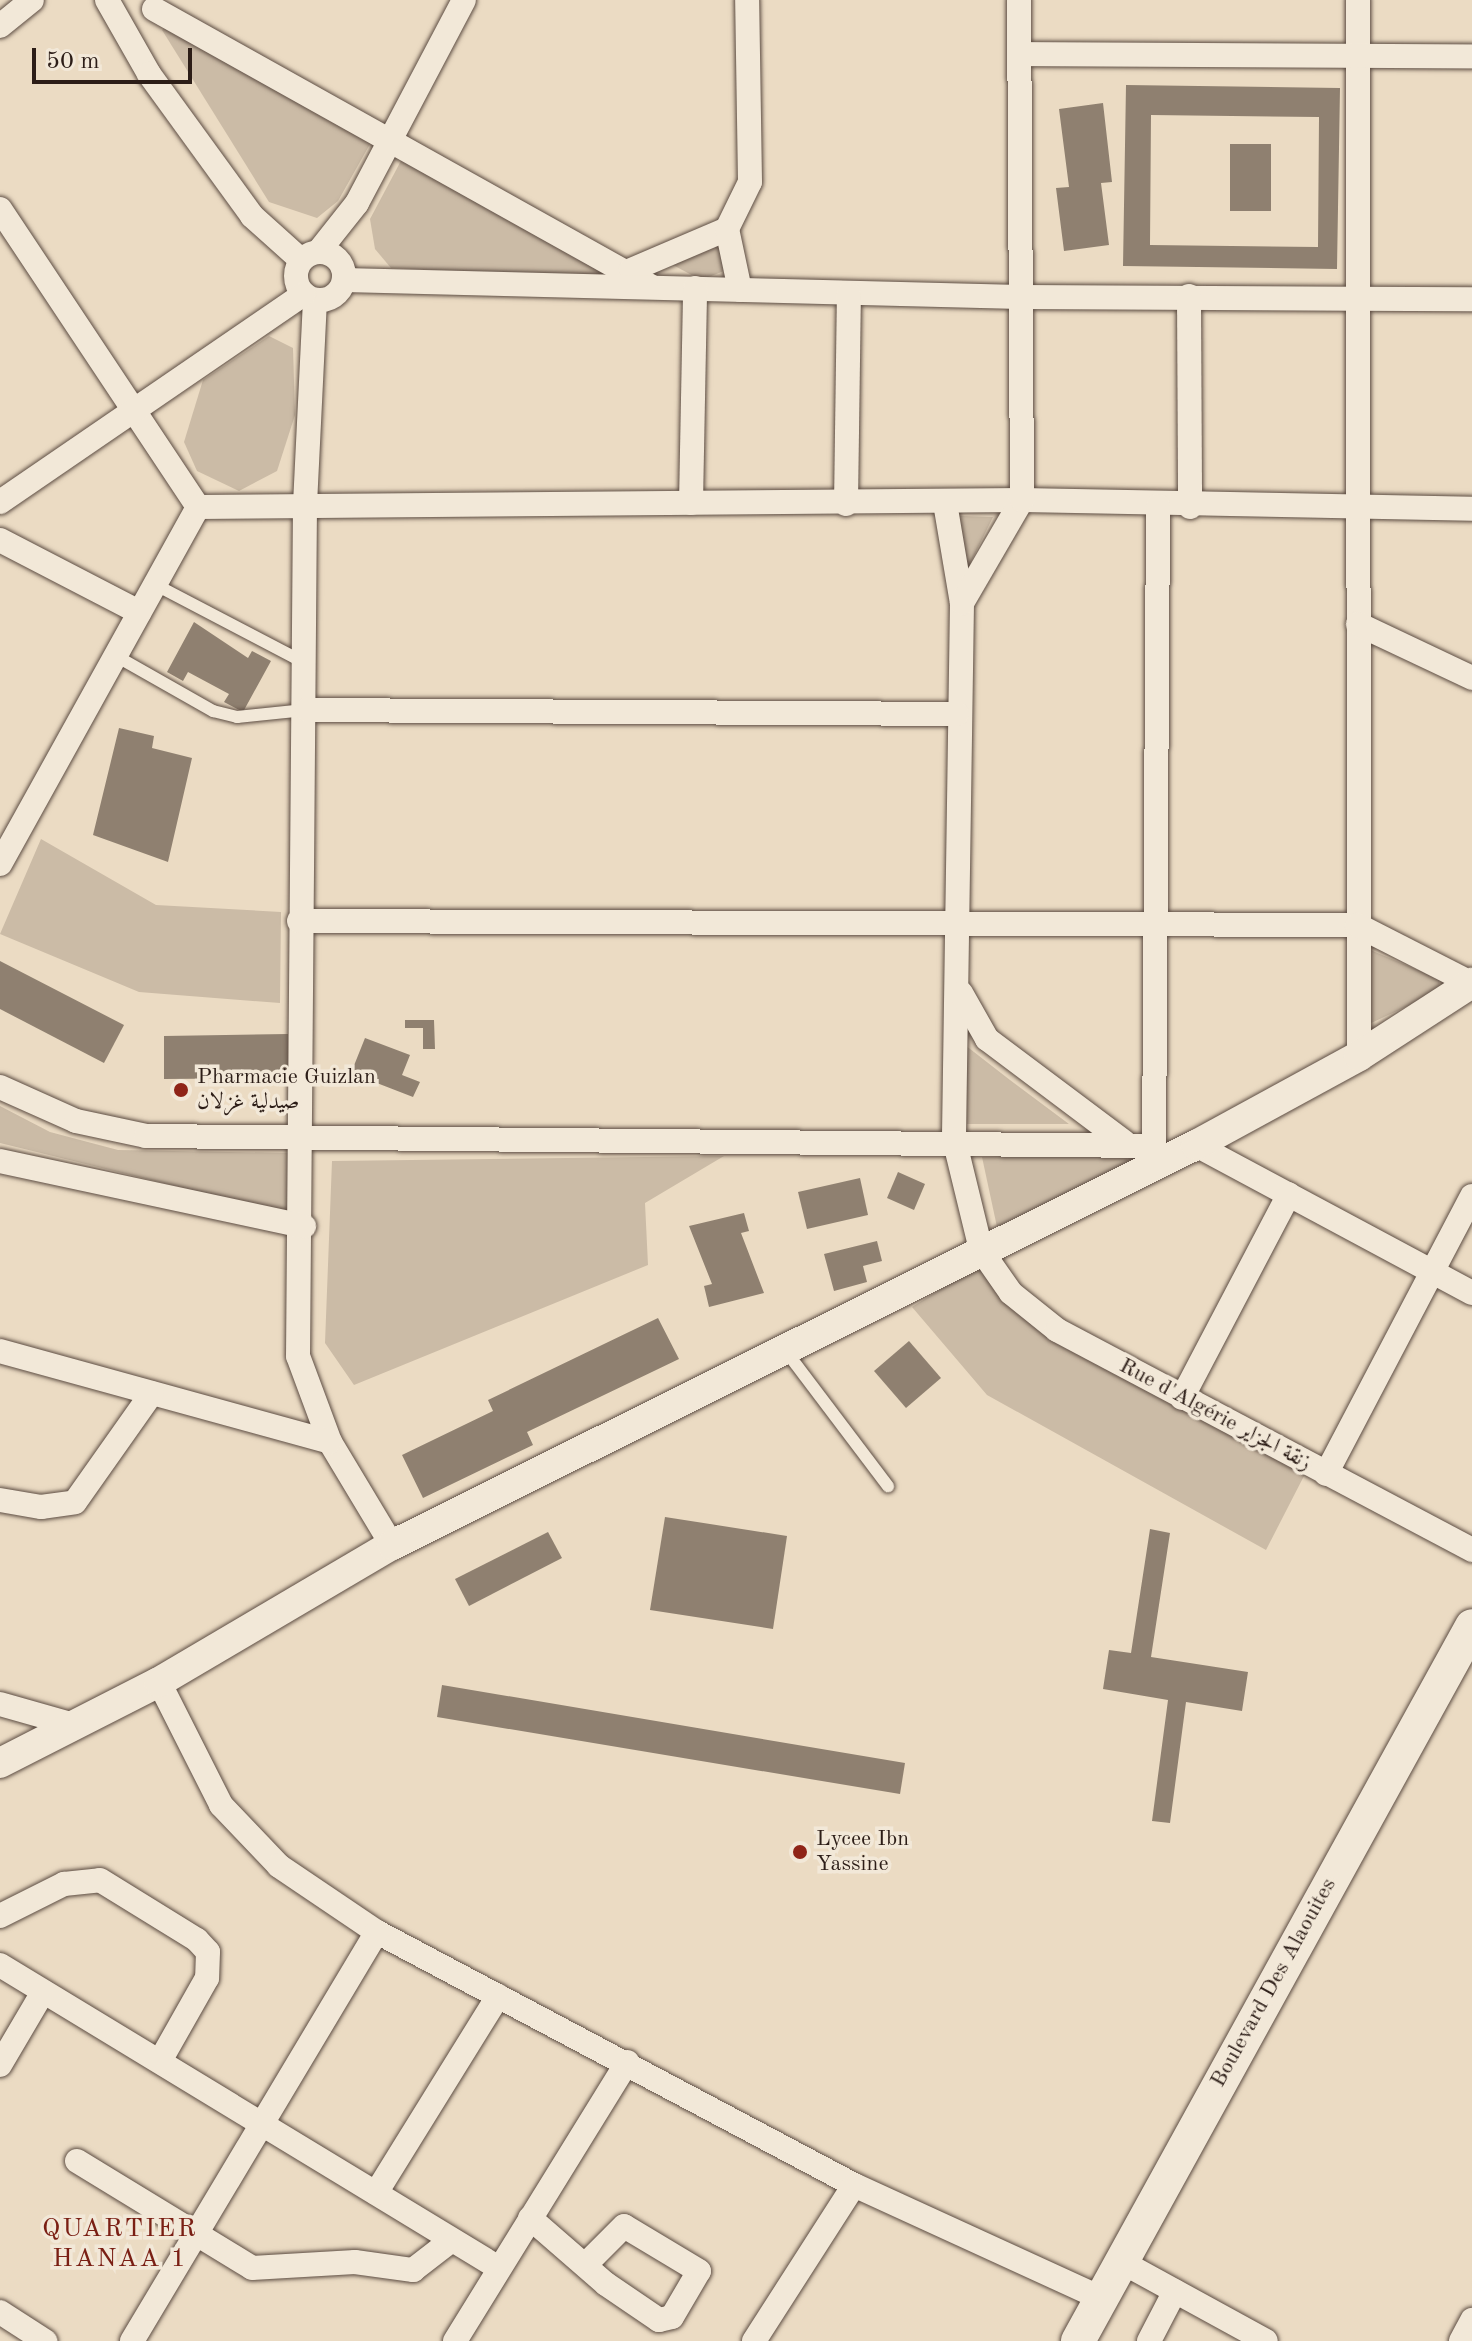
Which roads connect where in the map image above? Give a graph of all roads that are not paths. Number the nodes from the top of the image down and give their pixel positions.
1 (32, 0) edge
2 (107, 0) edge
3 (464, 0) edge
4 (747, 0) edge
5 (1019, 0) edge
6 (1358, 0) edge
7 (151, 4) edge
8 (0, 26) edge
9 (125, 32) junction
10 (1019, 54) junction
11 (1472, 56) edge
12 (1359, 58) junction
13 (392, 136) junction
14 (357, 203) junction
15 (0, 209) edge
16 (727, 229) junction
17 (310, 256) junction
18 (631, 270) junction
19 (343, 273) junction
20 (652, 287) junction
21 (695, 288) junction
22 (740, 290) junction
23 (849, 294) junction
24 (1189, 296) junction
25 (310, 297) junction
26 (1021, 297) junction
27 (1362, 297) junction
28 (1472, 299) edge
29 (135, 408) junction
30 (1022, 500) junction
31 (0, 502) edge
32 (691, 503) junction
33 (945, 503) junction
34 (1357, 503) junction
35 (305, 504) junction
36 (846, 504) junction
37 (1158, 506) junction
38 (198, 507) junction
39 (1190, 507) junction
40 (1472, 509) edge
41 (0, 540) edge
42 (156, 585) junction
43 (962, 603) junction
44 (139, 612) junction
45 (1358, 624) junction
46 (116, 656) junction
47 (306, 663) junction
48 (1472, 678) edge
49 (307, 710) junction
50 (957, 714) junction
51 (0, 864) edge
52 (299, 921) junction
53 (959, 922) junction
54 (1357, 925) junction
55 (1155, 927) junction
56 (1471, 983) edge
57 (961, 993) junction
58 (1359, 1056) junction
59 (0, 1087) edge
60 (954, 1139) junction
61 (303, 1141) junction
62 (1126, 1143) junction
63 (1196, 1145) junction
64 (1154, 1154) junction
65 (0, 1161) edge
66 (1289, 1194) junction
67 (1472, 1196) edge
68 (304, 1226) junction
69 (981, 1250) junction
70 (1431, 1269) junction
71 (1472, 1293) edge
72 (783, 1347) junction
73 (0, 1351) edge
74 (152, 1393) junction
75 (1182, 1398) junction
76 (330, 1442) junction
77 (1326, 1474) junction
78 (888, 1486) dead end
79 (0, 1500) edge
80 (392, 1545) junction
81 (1472, 1550) edge
82 (1472, 1626) edge
83 (159, 1682) junction
84 (0, 1704) edge
85 (74, 1725) junction
86 (0, 1763) edge
87 (0, 1916) edge
88 (377, 1932) junction
89 (0, 1965) edge
90 (43, 1992) junction
91 (498, 1996) junction
92 (160, 2061) junction
93 (627, 2062) junction
94 (0, 2065) edge
95 (264, 2126) junction
96 (77, 2161) dead end
97 (854, 2185) junction
98 (376, 2193) junction
99 (530, 2218) junction
100 (196, 2238) junction
101 (452, 2240) junction
102 (1120, 2261) junction
103 (586, 2264) junction
104 (499, 2268) junction
105 (1175, 2291) junction
106 (1101, 2298) junction
107 (0, 2312) edge
108 (1472, 2320) edge
109 (45, 2341) edge
110 (132, 2341) edge
111 (455, 2341) edge
112 (754, 2341) edge
113 (1078, 2341) edge
114 (1149, 2341) edge
115 (1266, 2341) edge
116 (1461, 2341) edge

1 - 8 street
2 - 9 street
3 - 13 street
4 - 16 street
5 - 10 street
6 - 12 street
7 - 9 street
7 - 13 street
9 - 17 street
10 - 12 street
10 - 26 street
11 - 12 street
12 - 27 street
13 - 14 street
13 - 18 street
14 - 17 street
14 - 19 street
15 - 29 street
16 - 18 street
16 - 22 street
17 - 19 street
17 - 25 street
18 - 20 street
19 - 20 street
19 - 25 street
20 - 21 street
21 - 22 street
21 - 32 street
22 - 23 street
23 - 26 street
23 - 36 street
24 - 26 street
24 - 27 street
24 - 39 street
25 - 29 street
25 - 35 street
26 - 30 street
27 - 28 street
27 - 34 street
29 - 31 street
29 - 38 street
30 - 33 street
30 - 37 street
30 - 43 street
32 - 35 street
32 - 36 street
33 - 36 street
33 - 43 street
34 - 39 street
34 - 40 street
34 - 45 street
35 - 38 street
35 - 47 street
37 - 39 street
37 - 55 street
38 - 42 street
41 - 44 street
42 - 44 street
42 - 47 lane
43 - 50 street
44 - 46 street
45 - 48 street
45 - 54 street
46 - 49 lane
46 - 51 street
47 - 49 street
49 - 50 street
49 - 52 street
50 - 53 street
52 - 53 street
52 - 61 street
53 - 55 street
53 - 57 street
54 - 55 street
54 - 56 street
54 - 58 street
55 - 64 street
56 - 58 street
57 - 60 street
57 - 62 street
58 - 63 street
59 - 61 street
60 - 61 street
60 - 62 street
60 - 69 street
61 - 68 street
62 - 64 street
63 - 64 street
63 - 66 street
64 - 69 street
65 - 68 street
66 - 70 street
66 - 75 street
67 - 70 street
68 - 76 street
69 - 72 street
69 - 75 street, Rue d'Algérie زنقة الجزاير
70 - 71 street
70 - 77 street
72 - 78 lane
72 - 80 street
73 - 74 street
74 - 76 street
74 - 79 street
75 - 77 street, Rue d'Algérie زنقة الجزاير
76 - 80 street
77 - 81 street, Rue d'Algérie زنقة الجزاير
80 - 83 street
82 - 102 main road, Boulevard Des Alaouites
83 - 85 street
83 - 88 street
84 - 85 street
85 - 86 street
87 - 92 street
88 - 91 street
88 - 95 street
89 - 90 street
90 - 92 street
90 - 94 street
91 - 93 street
91 - 98 street
92 - 95 street
93 - 97 street
93 - 99 street
95 - 98 street
95 - 100 street
96 - 100 street
97 - 106 street
97 - 112 street
98 - 101 street
99 - 103 street
99 - 104 street
100 - 101 street
100 - 110 street
101 - 104 street
102 - 105 street
102 - 106 main road, Boulevard Des Alaouites
103 - 103 street
104 - 111 street
105 - 114 street
105 - 115 street
106 - 113 main road, Boulevard Des Alaouites
107 - 109 street
108 - 116 street

